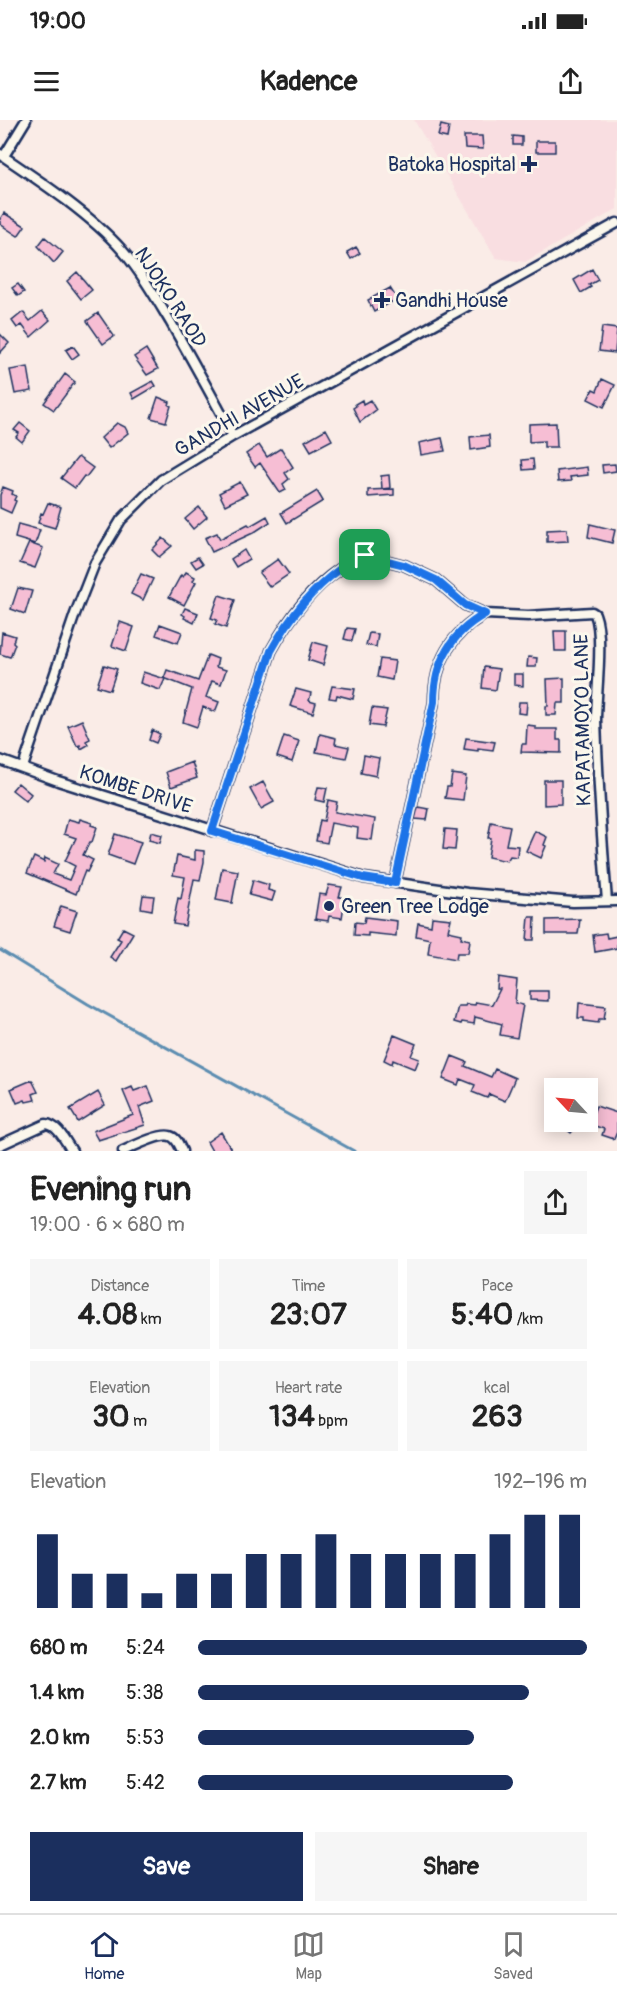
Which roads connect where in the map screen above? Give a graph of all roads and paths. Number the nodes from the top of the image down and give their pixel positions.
1 (26, 120) edge
2 (2, 155) edge
3 (617, 223) edge
4 (232, 436) junction
5 (485, 614) junction
6 (0, 760) edge
7 (23, 768) junction
8 (212, 831) junction
9 (395, 883) junction
10 (607, 901) junction
11 (617, 901) edge
12 (0, 1145) edge
13 (72, 1151) edge
14 (123, 1151) edge
15 (182, 1151) edge

1 - 2 street
2 - 4 street, NJOKO RAOD
3 - 4 street, GANDHI AVENUE
4 - 7 street, GANDHI AVENUE
5 - 8 street
5 - 9 street
5 - 10 street, KAPATAMOYO LANE
6 - 7 street, KOMBE DRIVE
7 - 8 street, KOMBE DRIVE
8 - 9 street, KOMBE DRIVE
9 - 10 street, KOMBE DRIVE
10 - 11 street, KOMBE DRIVE
12 - 13 street
14 - 15 street

